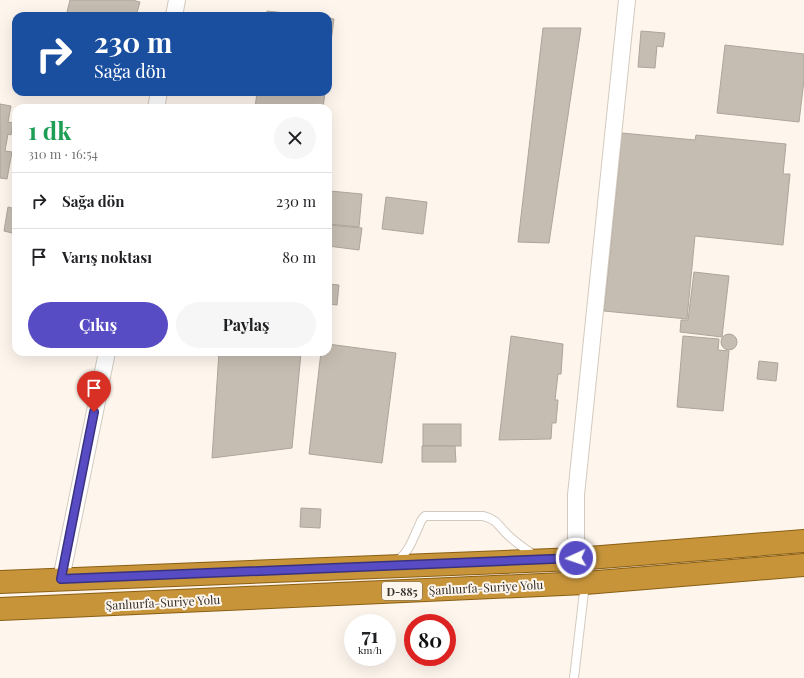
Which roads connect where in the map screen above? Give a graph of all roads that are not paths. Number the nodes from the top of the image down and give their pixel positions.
1 (177, 0) edge
2 (628, 0) edge
3 (175, 12) edge
4 (106, 356) edge
5 (804, 541) edge
6 (576, 558) junction
7 (546, 560) junction
8 (804, 565) edge
9 (391, 566) junction
10 (61, 579) junction
11 (0, 582) edge
12 (585, 583) junction
13 (0, 609) edge
14 (574, 678) edge

1 - 3 street
2 - 6 street
4 - 10 street
5 - 6 highway, Şanlıurfa-Suriye Yolu / D-885
6 - 7 highway, Şanlıurfa-Suriye Yolu / D-885
7 - 9 highway, Şanlıurfa-Suriye Yolu / D-885
7 - 9 lane
8 - 12 highway, Şanlıurfa-Suriye Yolu / D-885
9 - 10 highway, Şanlıurfa-Suriye Yolu / D-885
10 - 11 highway, Şanlıurfa-Suriye Yolu / D-885
12 - 13 highway, Şanlıurfa-Suriye Yolu / D-885
12 - 14 lane

